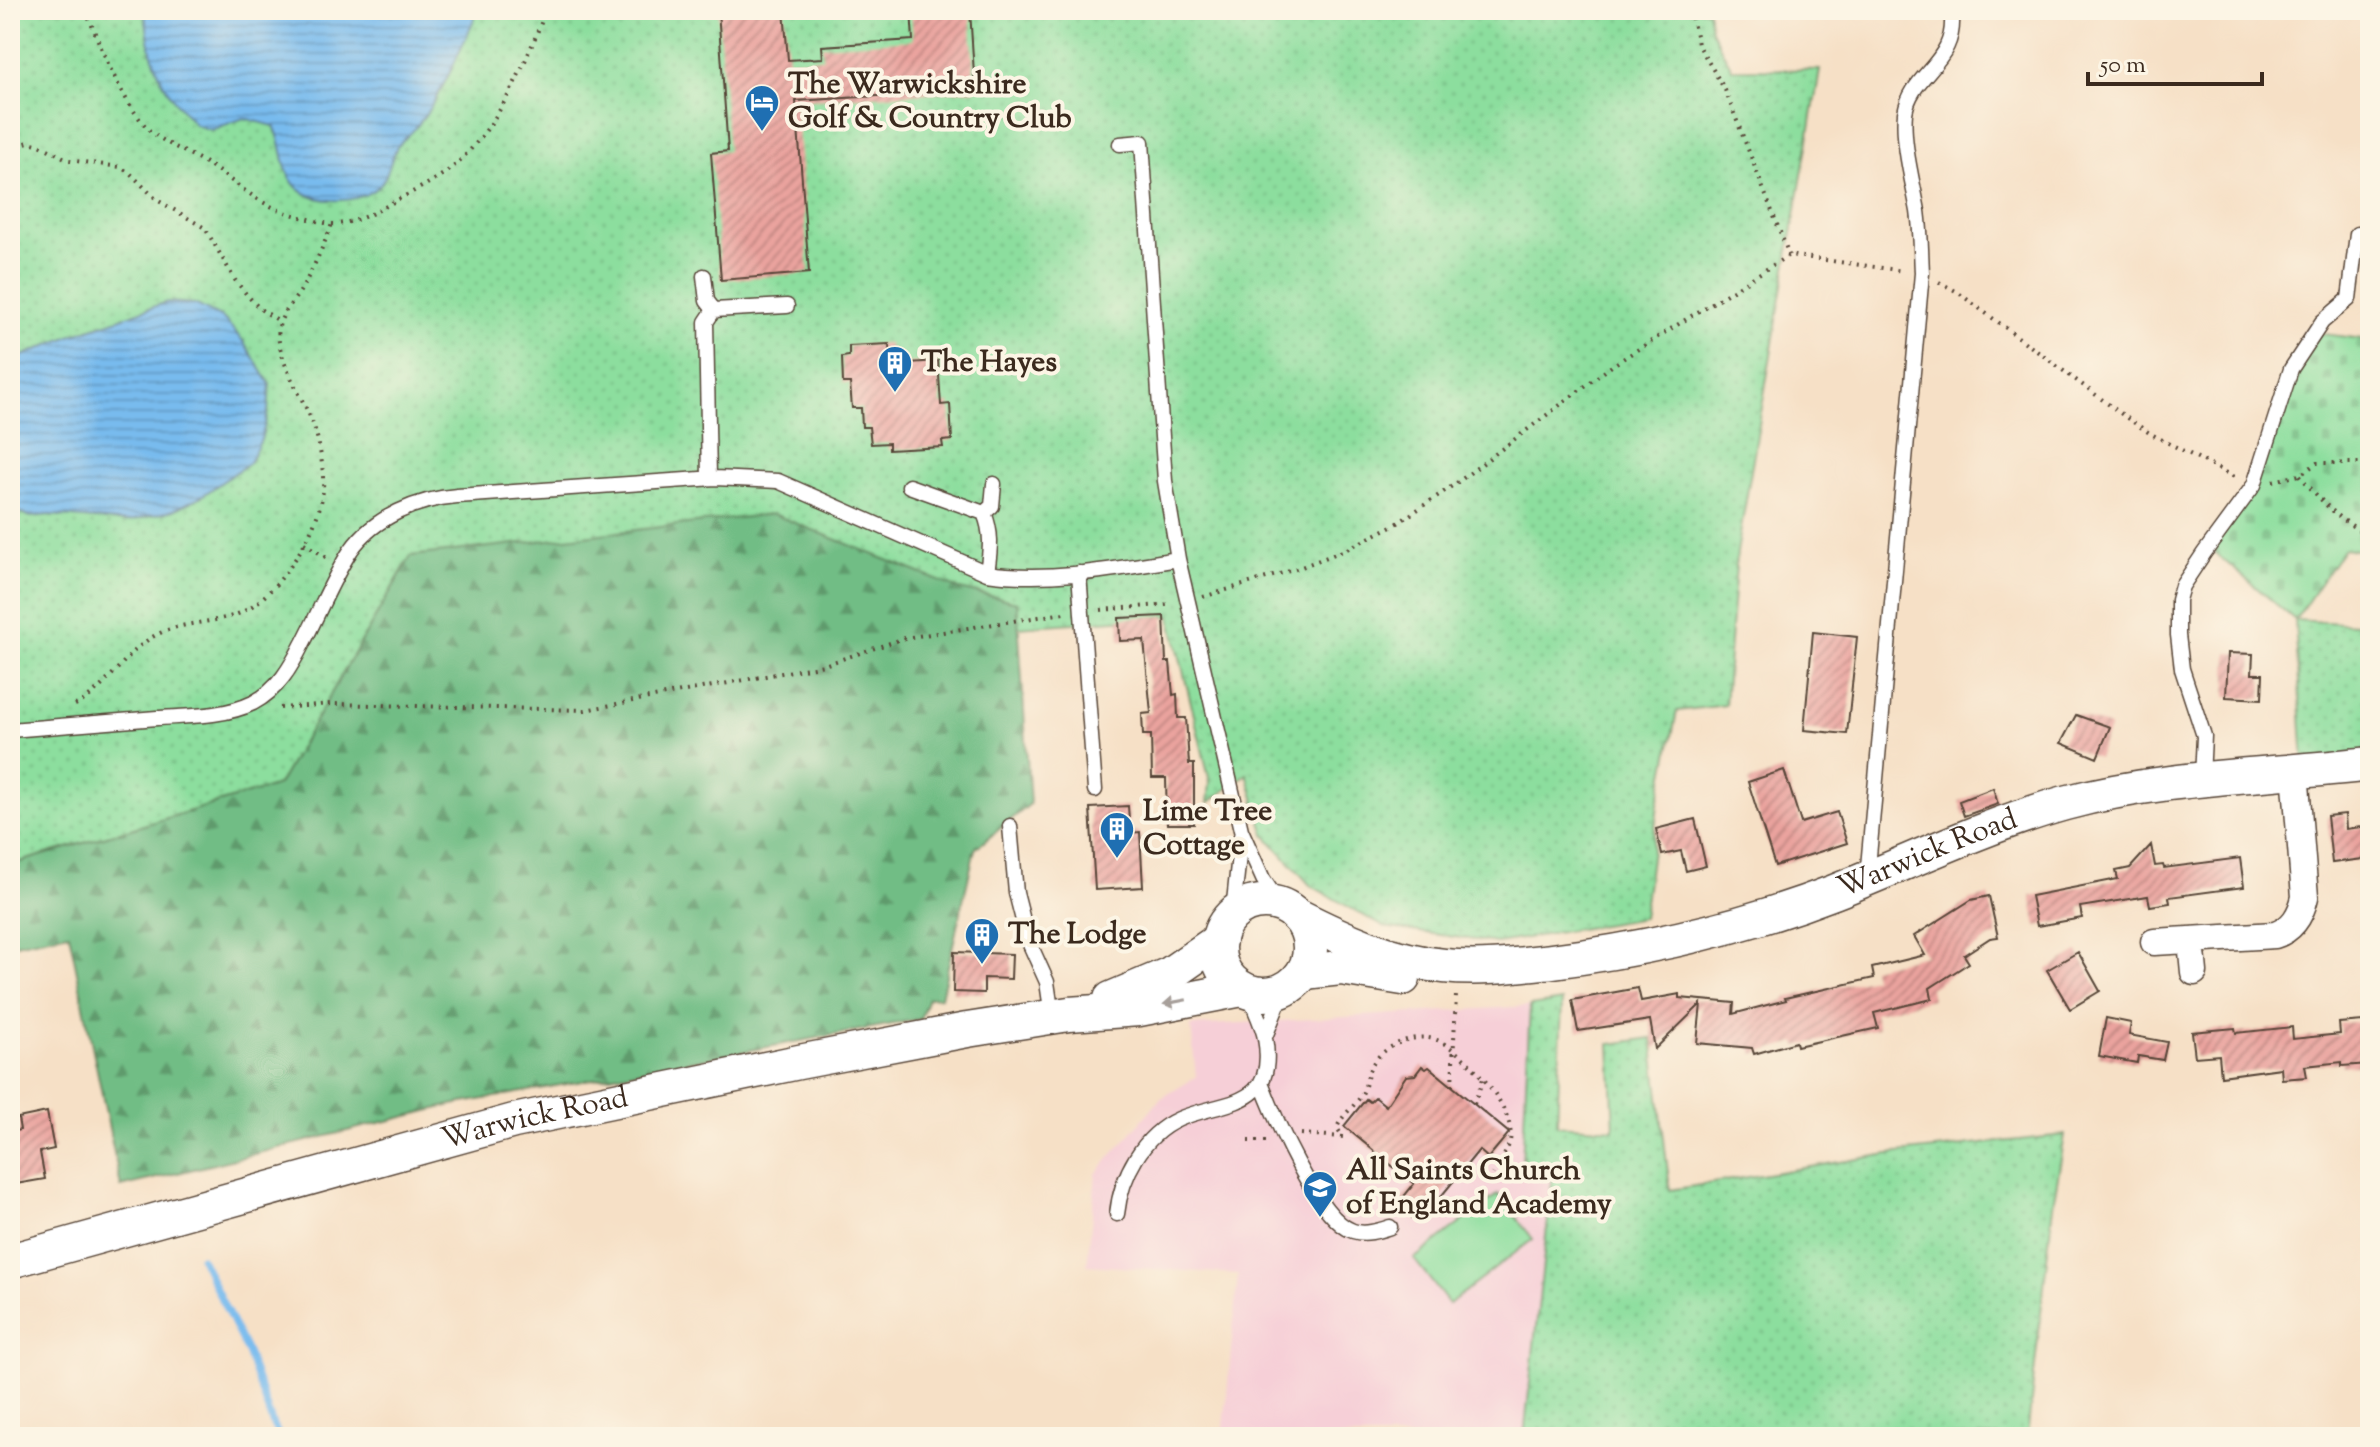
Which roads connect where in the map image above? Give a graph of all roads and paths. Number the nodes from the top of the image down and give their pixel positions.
1 (86, 10) edge
2 (546, 10) edge
3 (1690, 10) edge
4 (1951, 10) edge
5 (1120, 144) dead end
6 (10, 147) edge
7 (332, 224) junction
8 (2357, 234) dead end
9 (1789, 255) junction
10 (1922, 273) junction
11 (704, 276) dead end
12 (787, 306) dead end
13 (714, 310) junction
14 (281, 322) junction
15 (2370, 463) edge
16 (2300, 475) junction
17 (709, 478) junction
18 (994, 484) dead end
19 (2254, 485) junction
20 (909, 486) dead end
21 (984, 513) junction
22 (2370, 536) edge
23 (304, 543) junction
24 (1178, 559) junction
25 (342, 569) junction
26 (987, 573) junction
27 (1079, 573) junction
28 (1189, 602) junction
29 (1083, 611) junction
30 (70, 706) dead end
31 (274, 708) dead end
32 (10, 730) edge
33 (2370, 764) edge
34 (2295, 771) junction
35 (2202, 778) junction
36 (1095, 790) dead end
37 (1010, 826) dead end
38 (1241, 830) junction
39 (1866, 879) junction
40 (1289, 910) junction
41 (1222, 931) junction
42 (2191, 941) junction
43 (2154, 942) dead end
44 (1490, 967) junction
45 (2194, 972) dead end
46 (1456, 976) junction
47 (1297, 979) junction
48 (1245, 990) junction
49 (1061, 1016) junction
50 (1265, 1037) junction
51 (1454, 1051) junction
52 (1483, 1079) junction
53 (1261, 1082) junction
54 (1452, 1086) dead end
55 (1474, 1104) dead end
56 (1283, 1138) junction
57 (1248, 1141) dead end
58 (1493, 1174) dead end
59 (1117, 1214) dead end
60 (1390, 1227) dead end
61 (10, 1261) edge

1 - 7 path
2 - 7 path
3 - 9 path
4 - 10 lane
5 - 24 lane
6 - 14 path
7 - 14 path
8 - 19 lane
9 - 10 path
9 - 28 path
10 - 19 path
10 - 39 lane
11 - 13 lane
12 - 13 lane
13 - 17 lane
14 - 23 path
15 - 16 path
16 - 19 path
16 - 22 path
17 - 25 lane
17 - 26 lane
18 - 21 lane
19 - 35 lane
20 - 21 lane
21 - 26 lane
23 - 25 path
23 - 30 path
24 - 27 lane
24 - 28 lane
25 - 32 lane
26 - 27 lane
27 - 29 lane
28 - 29 path
28 - 38 lane
29 - 31 path
29 - 36 lane
33 - 34 street, Warwick Road
34 - 35 street, Warwick Road
34 - 42 street
35 - 39 street, Warwick Road
37 - 49 lane
38 - 40 lane
38 - 41 lane
39 - 44 street, Warwick Road
40 - 41 street
40 - 44 street, Warwick Road
40 - 47 street
41 - 48 street
41 - 49 street, Warwick Road
42 - 43 street
42 - 45 street
44 - 46 street, Warwick Road
46 - 47 street, Warwick Road
46 - 51 path
47 - 48 street
47 - 50 lane
48 -> 49 street, Warwick Road
48 - 50 lane
49 - 61 street, Warwick Road
50 - 53 lane
51 - 52 path
51 - 54 path
51 - 56 path
52 - 55 path
52 - 58 path
53 - 56 lane
53 - 59 lane
56 - 57 path
56 - 60 lane

